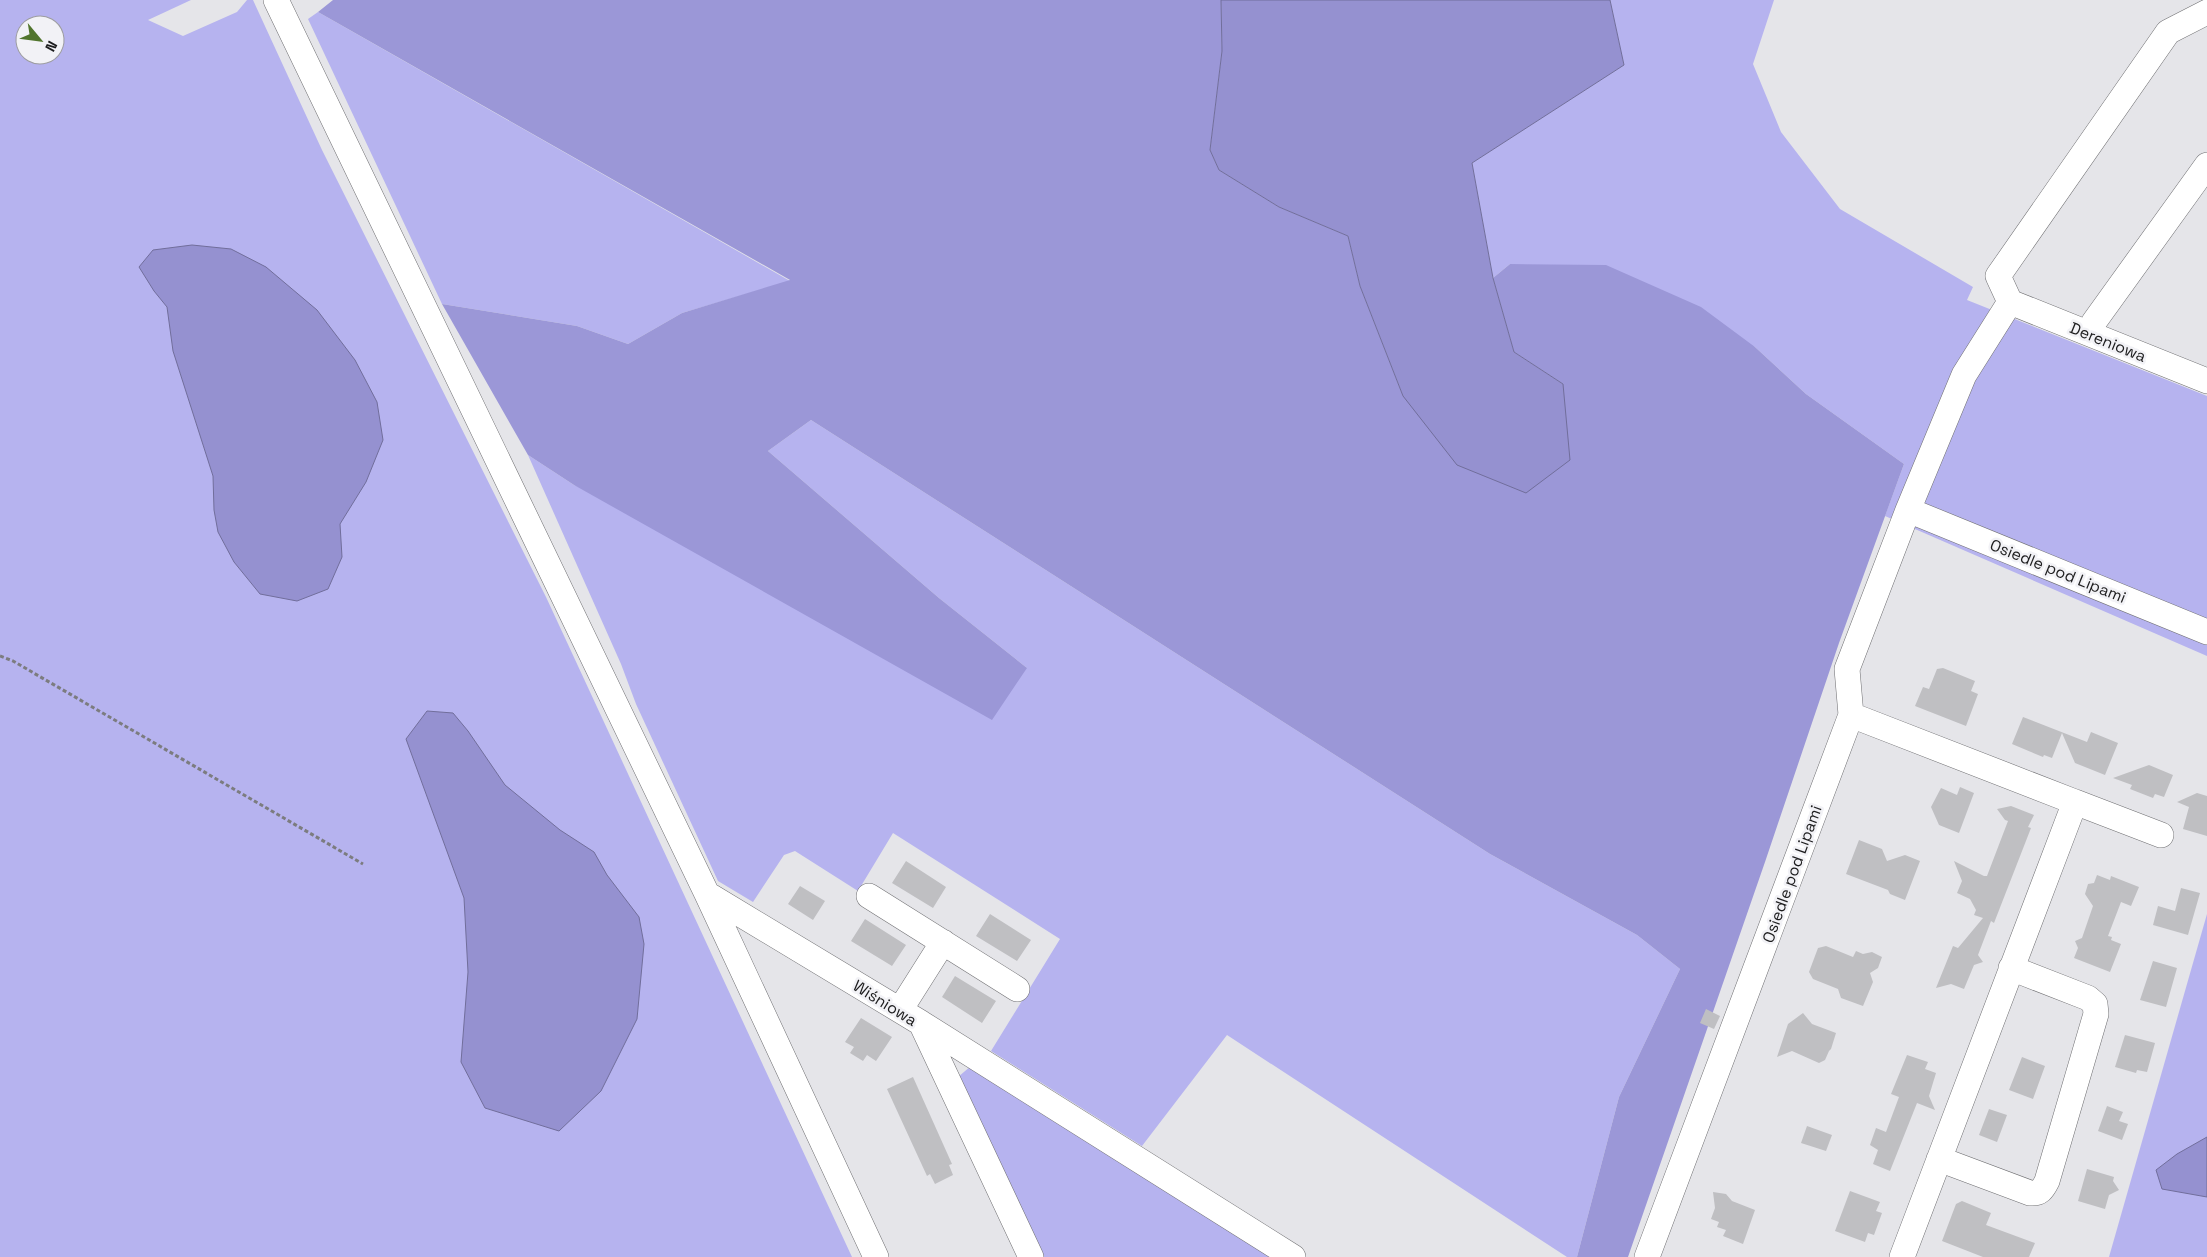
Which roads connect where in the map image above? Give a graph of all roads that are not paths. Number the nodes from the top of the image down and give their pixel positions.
1 (276, 0) edge
2 (2207, 12) edge
3 (2207, 165) edge
4 (2010, 302) junction
5 (2090, 334) junction
6 (2207, 381) edge
7 (1908, 510) junction
8 (2207, 632) edge
9 (1851, 715) junction
10 (2075, 802) junction
11 (2161, 835) dead end
12 (707, 894) junction
13 (869, 896) dead end
14 (943, 942) junction
15 (2011, 968) junction
16 (1017, 989) dead end
17 (900, 1010) junction
18 (921, 1023) junction
19 (1939, 1159) junction
20 (876, 1257) edge
21 (1031, 1257) edge
22 (1293, 1257) edge
23 (1647, 1257) edge
24 (1902, 1257) edge

1 - 12 street
2 - 4 street
3 - 5 street
4 - 5 street, Dereniowa
4 - 7 street
5 - 6 street, Dereniowa
7 - 8 street, Osiedle pod Lipami
7 - 9 street
9 - 10 street
9 - 23 street, Osiedle pod Lipami
10 - 11 street
10 - 15 street
12 - 17 street, Wiśniowa
12 - 20 street
13 - 14 street
14 - 16 street
14 - 17 street
15 - 19 street
15 - 19 street
17 - 18 street, Wiśniowa
18 - 21 street, Wiśniowa
18 - 22 street
19 - 24 street

